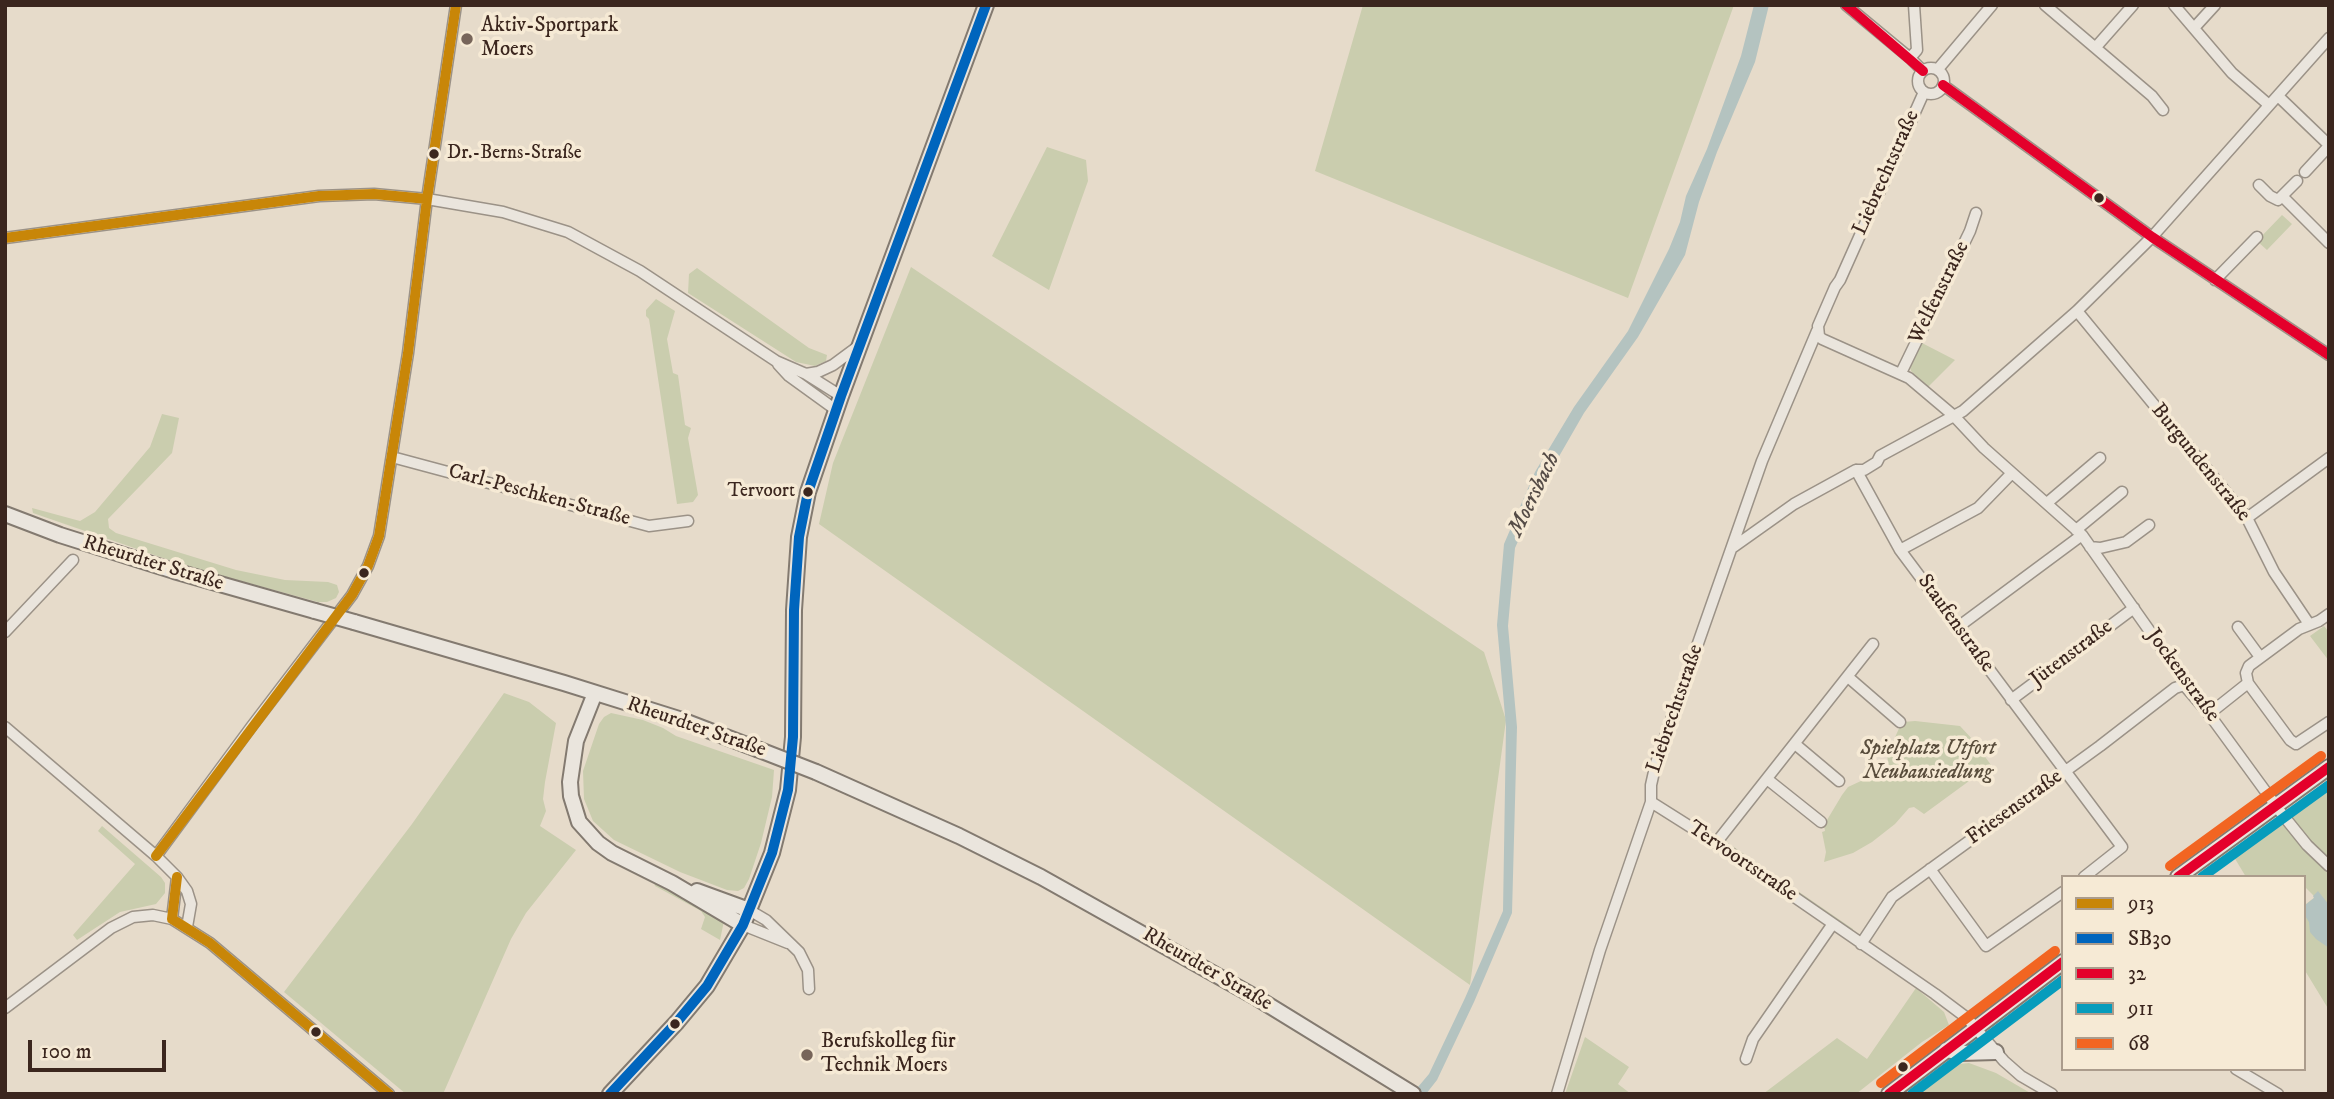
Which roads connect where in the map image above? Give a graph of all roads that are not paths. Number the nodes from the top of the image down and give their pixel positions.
1 (456, 5) edge
2 (986, 5) edge
3 (1846, 5) edge
4 (1914, 5) edge
5 (1992, 5) edge
6 (2045, 5) edge
7 (2133, 5) edge
8 (2174, 5) edge
9 (2215, 5) edge
10 (2194, 28) junction
11 (2329, 38) edge
12 (2096, 47) junction
13 (1910, 58) junction
14 (1938, 69) junction
15 (1923, 71) junction
16 (1943, 85) junction
17 (1924, 92) junction
18 (2278, 96) junction
19 (2269, 105) junction
20 (2163, 110) dead end
21 (2329, 145) edge
22 (2305, 172) dead end
23 (2297, 181) dead end
24 (2259, 185) dead end
25 (2283, 197) junction
26 (427, 199) junction
27 (1976, 213) dead end
28 (2152, 237) junction
29 (2257, 237) dead end
30 (5, 238) edge
31 (2329, 243) edge
32 (2216, 280) junction
33 (2077, 312) junction
34 (1818, 334) junction
35 (861, 344) junction
36 (2329, 355) edge
37 (776, 361) junction
38 (1901, 373) junction
39 (806, 374) junction
40 (839, 403) junction
41 (1954, 416) junction
42 (392, 457) junction
43 (2101, 458) dead end
44 (2329, 458) edge
45 (1856, 470) junction
46 (2012, 473) junction
47 (2122, 492) dead end
48 (2047, 503) junction
49 (5, 514) edge
50 (2247, 518) junction
51 (688, 522) dead end
52 (2149, 525) dead end
53 (2079, 532) junction
54 (2090, 547) junction
55 (1732, 548) junction
56 (1900, 550) junction
57 (73, 560) dead end
58 (2134, 608) junction
59 (2329, 614) edge
60 (2309, 624) junction
61 (1958, 627) junction
62 (2238, 627) dead end
63 (5, 632) edge
64 (1873, 644) dead end
65 (2260, 657) junction
66 (1849, 677) junction
67 (2249, 683) junction
68 (2184, 685) junction
69 (595, 693) junction
70 (2011, 700) junction
71 (2209, 714) junction
72 (1900, 722) dead end
73 (2329, 722) edge
74 (5, 727) edge
75 (1795, 744) junction
76 (2329, 767) edge
77 (2066, 772) junction
78 (1767, 779) junction
79 (1839, 781) dead end
80 (1651, 802) junction
81 (2275, 805) junction
82 (1821, 822) dead end
83 (1716, 843) junction
84 (156, 856) junction
85 (2329, 866) edge
86 (1930, 869) junction
87 (2087, 875) edge
88 (2181, 875) edge
89 (177, 877) junction
90 (672, 883) junction
91 (2061, 893) edge
92 (749, 910) junction
93 (172, 919) junction
94 (743, 925) junction
95 (1832, 925) junction
96 (187, 927) junction
97 (792, 944) junction
98 (1861, 944) junction
99 (2061, 964) edge
100 (809, 989) dead end
101 (5, 1008) edge
102 (1975, 1028) junction
103 (1946, 1050) junction
104 (1996, 1052) junction
105 (1746, 1059) dead end
106 (2239, 1071) edge
107 (389, 1094) edge
108 (610, 1094) edge
109 (1413, 1094) edge
110 (1557, 1094) edge
111 (1889, 1094) edge
112 (2052, 1094) edge
113 (2278, 1094) edge

1 - 26 street
2 - 35 main road
3 - 13 street
4 - 13 street
5 - 14 street
6 - 12 street
7 - 12 street
8 - 10 street
9 - 10 street
10 - 19 street
11 - 18 street
12 - 20 street
13 - 15 street
14 - 15 street
14 - 16 street
15 - 17 street
16 - 17 street
16 - 28 street
17 - 34 street, Liebrechtstraße
18 - 19 street
18 - 21 street
19 - 28 street
21 - 22 street
23 - 25 street
24 - 25 street
25 - 31 street
26 - 30 street
26 - 37 street
26 - 42 street
27 - 38 street, Welfenstraße
28 - 32 street
28 - 33 street
29 - 32 street
32 - 36 street
33 - 41 street
33 - 50 street, Burgundenstraße
34 - 38 street, Jockenstraße
34 - 55 street, Liebrechtstraße
35 - 39 street
35 - 40 main road
37 - 39 street
37 - 40 street
38 - 41 street, Jockenstraße
39 - 40 street
40 - 92 main road
41 - 45 street
41 - 46 street, Jockenstraße
42 - 51 street, Carl-Peschken-Straße
42 - 84 street
43 - 48 street
44 - 50 street
45 - 55 street
45 - 56 street, Staufenstraße
46 - 48 street, Jockenstraße
46 - 56 street
47 - 53 street
48 - 53 street, Jockenstraße
49 - 69 main road, Rheurdter Straße, bridge
50 - 60 street, Burgundenstraße
52 - 54 street
53 - 54 street, Jockenstraße
53 - 61 street
54 - 58 street, Jockenstraße
55 - 80 street, Liebrechtstraße
56 - 61 street, Staufenstraße
57 - 63 street
58 - 68 street, Jockenstraße
58 - 70 street, Jütenstraße
59 - 60 street
60 - 65 street
61 - 70 street, Staufenstraße
62 - 65 street
64 - 66 street
65 - 67 street
66 - 72 street
66 - 75 street
67 - 71 street
67 - 73 street
68 - 71 street, Jockenstraße
68 - 77 street, Friesenstraße
69 - 90 main road
69 - 109 main road, Rheurdter Straße, bridge
70 - 77 street, Staufenstraße
71 - 81 street, Jockenstraße
74 - 84 street
75 - 78 street
75 - 79 street
76 - 81 main road
77 - 86 street, Friesenstraße
77 - 87 street, Staufenstraße
78 - 82 street
78 - 83 street
80 - 83 street, Tervoortstraße
80 - 110 street, Liebrechtstraße
81 - 85 street, Jockenstraße
81 - 88 main road
83 - 95 street, Tervoortstraße
84 - 89 street
86 - 91 street
86 - 98 street, Friesenstraße
89 - 93 street
89 - 96 street
90 - 92 main road
90 - 94 main road
92 - 94 main road
92 - 97 street
93 - 96 street
93 - 101 street
94 - 97 street
94 - 108 main road
95 - 98 street, Tervoortstraße
95 - 105 street
96 - 107 street
97 - 100 street
98 - 102 street, Tervoortstraße
99 - 102 main road
102 - 103 main road
102 - 104 street, Tervoortstraße
103 - 104 main road
103 - 111 main road
104 - 112 street, Tervoortstraße
106 - 113 street

